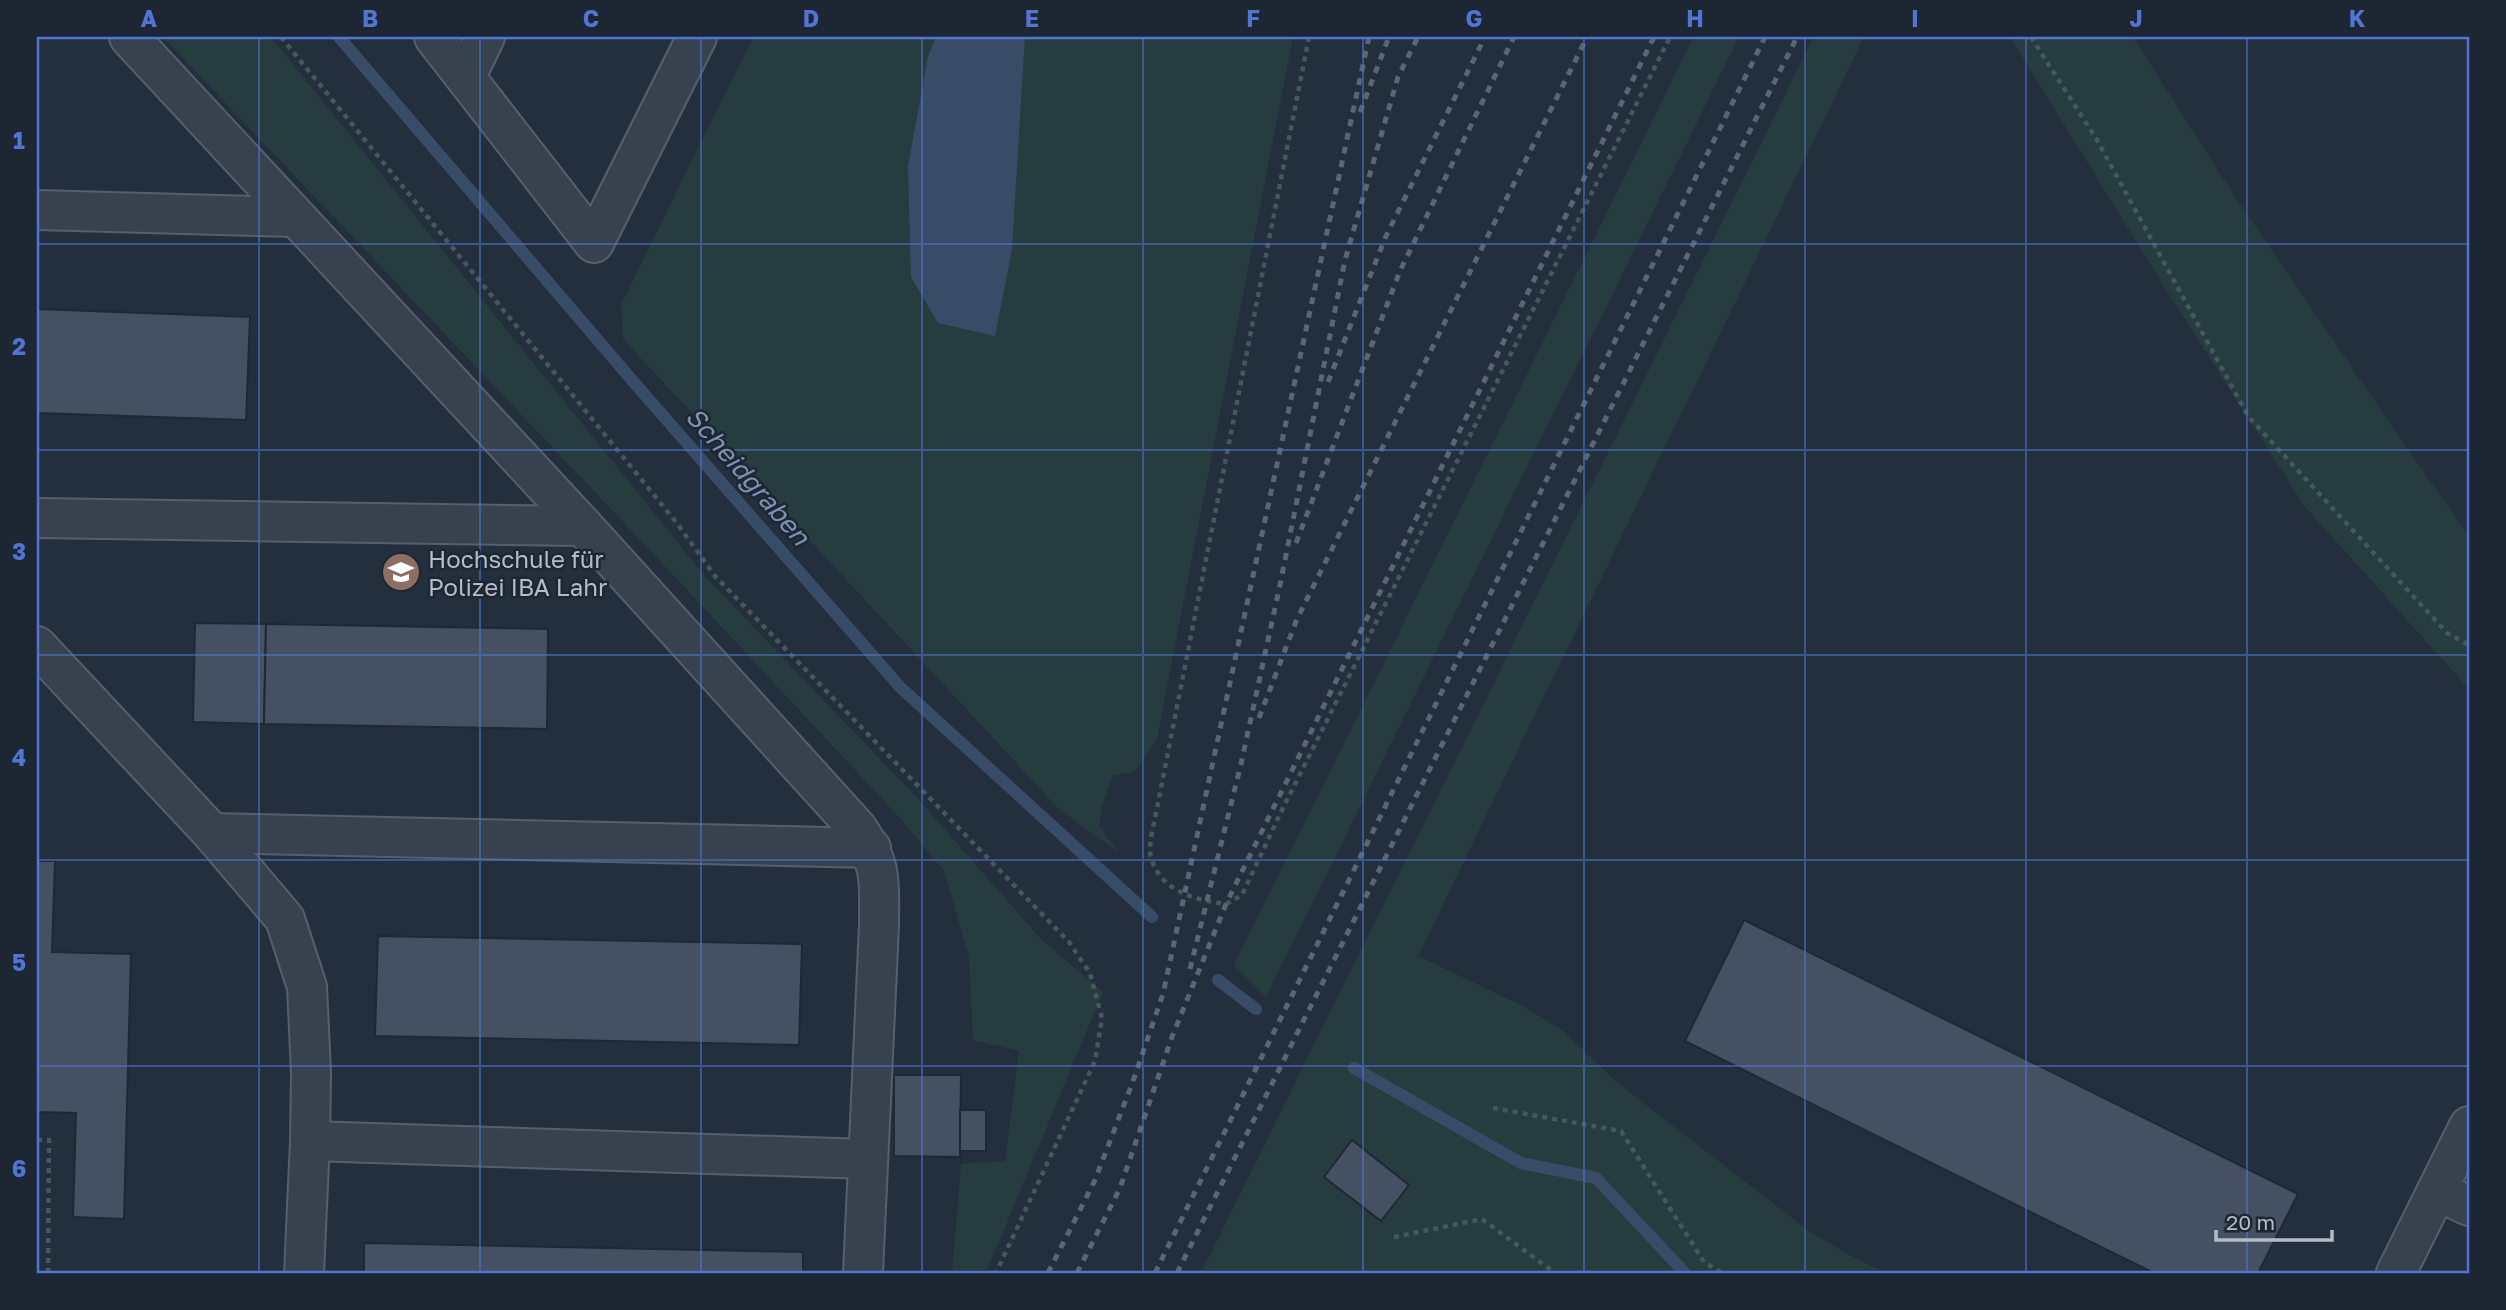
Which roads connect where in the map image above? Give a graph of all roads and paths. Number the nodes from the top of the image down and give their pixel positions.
1 (129, 37) edge
2 (281, 37) edge
3 (434, 37) edge
4 (485, 37) edge
5 (697, 37) edge
6 (1309, 37) edge
7 (1670, 37) edge
8 (2031, 37) edge
9 (466, 76) junction
10 (37, 210) edge
11 (295, 217) junction
12 (37, 518) edge
13 (583, 526) junction
14 (2469, 645) edge
15 (37, 646) edge
16 (212, 833) junction
17 (871, 848) junction
18 (1493, 1108) dead end
19 (2469, 1126) edge
20 (37, 1140) edge
21 (310, 1141) junction
22 (867, 1159) junction
23 (2453, 1198) edge
24 (1394, 1237) dead end
25 (48, 1273) edge
26 (304, 1273) edge
27 (863, 1273) edge
28 (996, 1273) edge
29 (1555, 1273) edge
30 (1722, 1273) edge
31 (2396, 1273) edge

1 - 11 street
2 - 28 path
3 - 9 street
4 - 9 street
5 - 9 street
6 - 7 path
8 - 14 path
10 - 11 street
11 - 13 street
12 - 13 street
13 - 17 street
15 - 16 street
16 - 17 street
16 - 21 street
17 - 22 street
18 - 30 path
19 - 23 street
20 - 25 path
21 - 22 street
21 - 26 street
22 - 27 street
23 - 31 street
24 - 29 path

